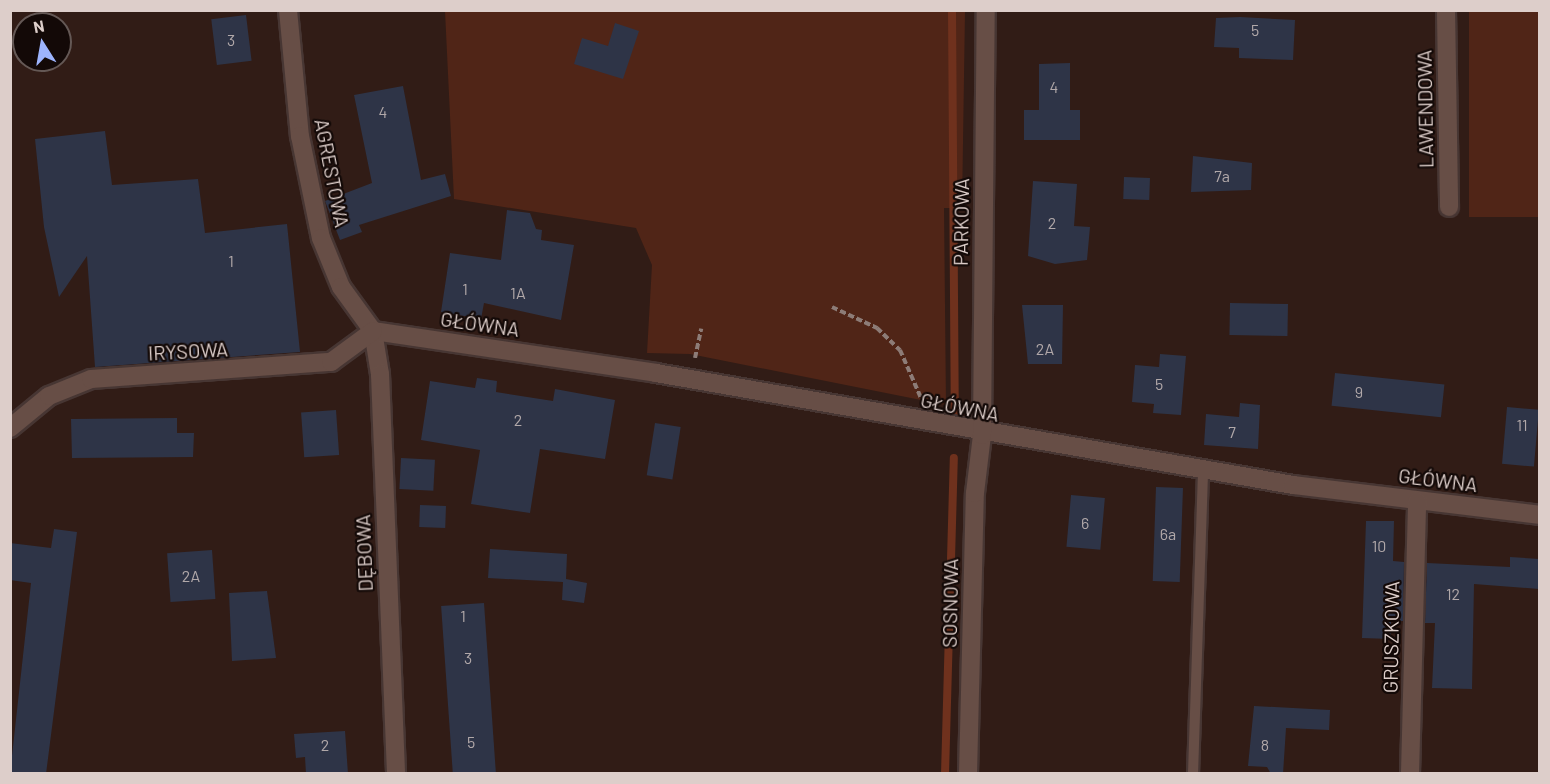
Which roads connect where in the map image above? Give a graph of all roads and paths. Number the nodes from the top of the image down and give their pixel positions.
1 (288, 10) edge
2 (986, 10) edge
3 (1446, 10) edge
4 (1449, 207) dead end
5 (832, 307) dead end
6 (701, 329) dead end
7 (373, 331) junction
8 (695, 359) dead end
9 (921, 405) dead end
10 (10, 428) edge
11 (982, 435) junction
12 (1203, 470) junction
13 (1417, 501) junction
14 (1539, 515) edge
15 (396, 774) edge
16 (968, 774) edge
17 (1193, 774) edge
18 (1410, 774) edge

1 - 7 street, AGRESTOWA
2 - 11 street, PARKOWA
3 - 4 street, LAWENDOWA
5 - 9 path
6 - 8 path
7 - 10 street, IRYSOWA
7 - 11 street, GŁÓWNA
7 - 15 street, DĘBOWA
11 - 12 street, GŁÓWNA
11 - 16 street, SOSNOWA
12 - 13 street, GŁÓWNA
12 - 17 lane
13 - 14 street, GŁÓWNA
13 - 18 street, GRUSZKOWA

